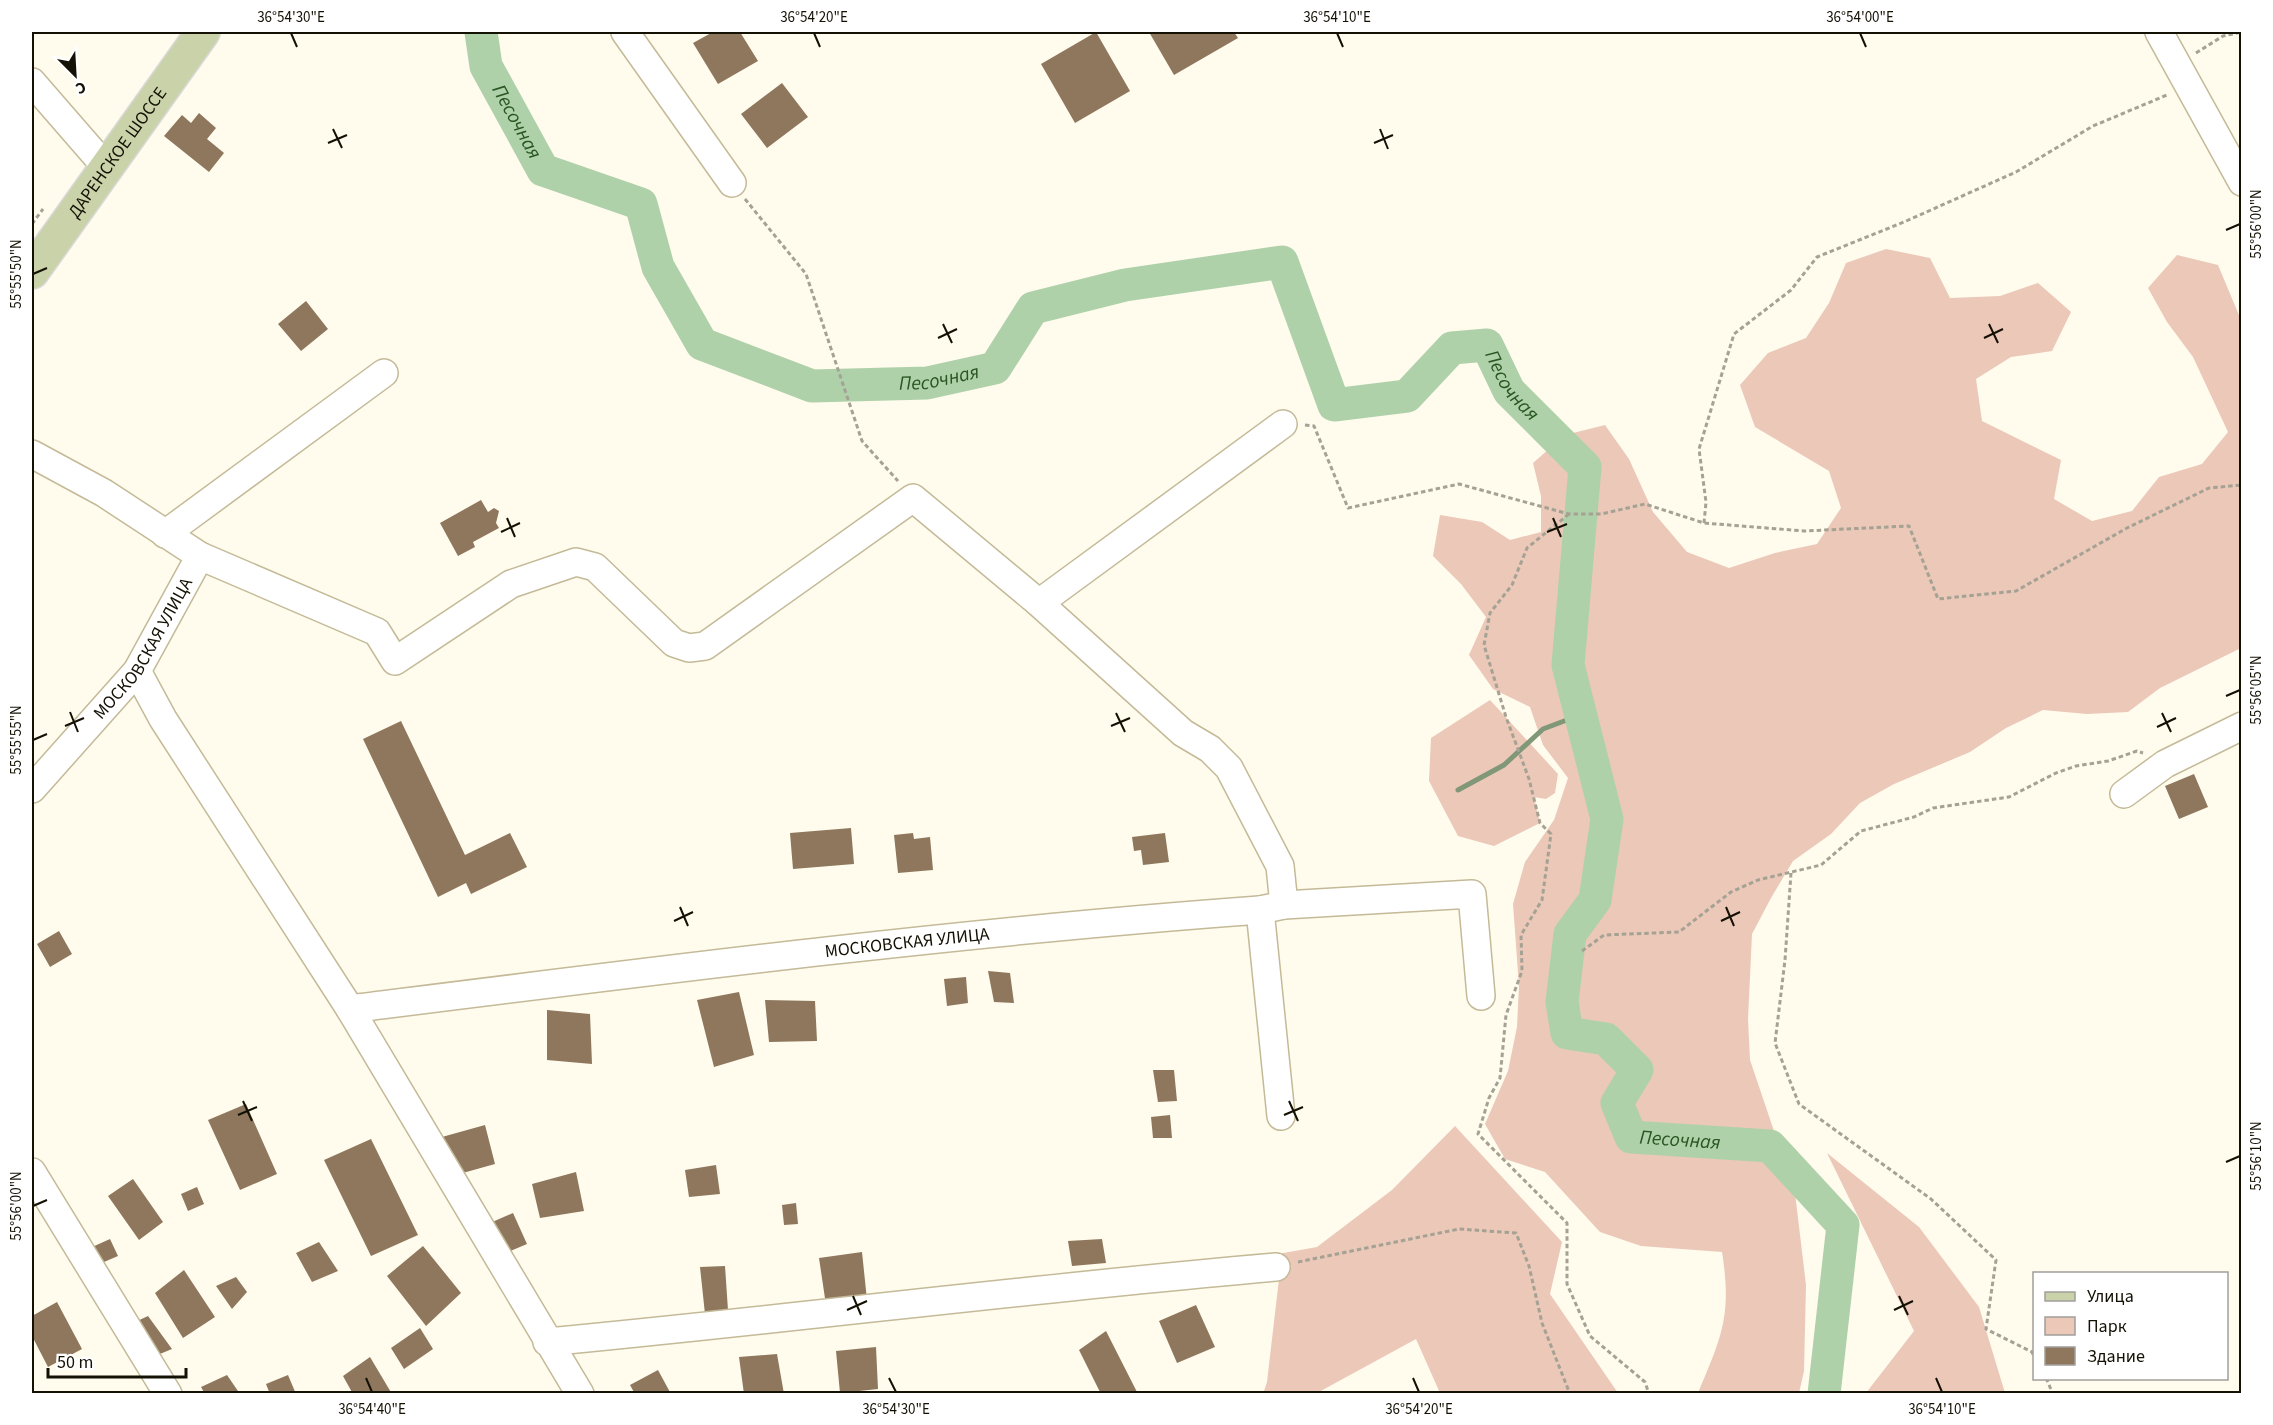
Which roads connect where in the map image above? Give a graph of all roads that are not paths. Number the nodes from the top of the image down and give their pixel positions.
1 (203, 32) edge
2 (624, 32) edge
3 (2159, 32) edge
4 (32, 82) edge
5 (105, 166) junction
6 (2241, 182) edge
7 (732, 183) road end
8 (32, 272) edge
9 (384, 373) dead end
10 (1283, 424) road end
11 (32, 454) edge
12 (165, 534) junction
13 (200, 556) junction
14 (1039, 603) junction
15 (137, 671) junction
16 (2241, 726) edge
17 (32, 789) edge
18 (2124, 794) dead end
19 (1272, 908) junction
20 (1481, 996) dead end
21 (350, 1009) junction
22 (1281, 1116) dead end
23 (32, 1172) edge
24 (1276, 1267) road end
25 (547, 1342) junction
26 (168, 1394) edge
27 (580, 1394) edge

1 - 5 main road, ДАРЕНСКОЕ ШОССЕ
2 - 7 street
3 - 6 street
4 - 5 street
5 - 8 main road, ДАРЕНСКОЕ ШОССЕ
9 - 12 street
10 - 14 street
11 - 12 street
12 - 13 street
13 - 14 street
13 - 15 street, МОСКОВСКАЯ УЛИЦА
14 - 19 street
15 - 17 street, МОСКОВСКАЯ УЛИЦА
15 - 21 street
16 - 18 street
19 - 20 street, МОСКОВСКАЯ УЛИЦА
19 - 21 street, МОСКОВСКАЯ УЛИЦА
19 - 22 street
21 - 25 street
23 - 26 street
24 - 25 street
25 - 27 street

